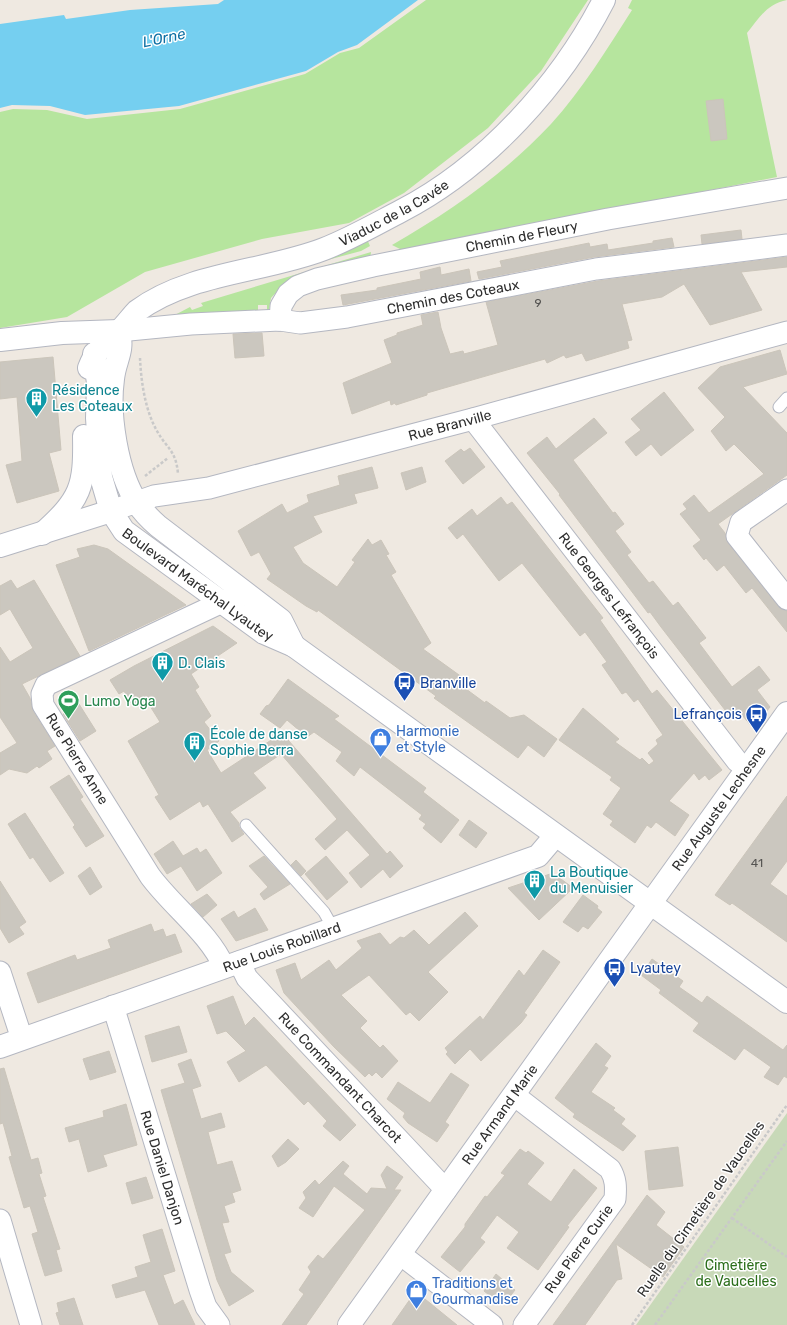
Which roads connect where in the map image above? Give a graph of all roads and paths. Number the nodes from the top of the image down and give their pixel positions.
1 (602, 5) edge
2 (787, 188) edge
3 (787, 245) edge
4 (280, 320) junction
5 (119, 331) junction
6 (787, 332) edge
7 (0, 340) edge
8 (94, 354) junction
9 (140, 355) dead end
10 (787, 398) edge
11 (779, 407) dead end
12 (473, 419) junction
13 (168, 458) dead end
14 (143, 478) dead end
15 (787, 490) edge
16 (180, 493) junction
17 (136, 502) junction
18 (111, 511) junction
19 (42, 534) junction
20 (0, 546) edge
21 (244, 592) junction
22 (787, 599) edge
23 (222, 602) junction
24 (294, 646) junction
25 (787, 713) edge
26 (747, 769) junction
27 (246, 825) dead end
28 (555, 836) junction
29 (650, 904) junction
30 (333, 928) junction
31 (231, 964) junction
32 (0, 972) edge
33 (787, 1002) edge
34 (113, 1006) junction
35 (22, 1039) junction
36 (0, 1047) edge
37 (514, 1095) junction
38 (787, 1105) edge
39 (787, 1141) edge
40 (446, 1190) junction
41 (732, 1218) junction
42 (0, 1220) edge
43 (400, 1254) junction
44 (787, 1257) edge
45 (31, 1325) edge
46 (219, 1325) edge
47 (349, 1325) edge
48 (492, 1325) edge
49 (524, 1325) edge
50 (632, 1325) edge
51 (655, 1325) edge

1 - 5 main road, Viaduc de la Cavée
2 - 4 street, Chemin de Fleury
3 - 4 street, Chemin des Coteaux
4 - 5 street, Chemin des Coteaux
5 - 7 main road
5 - 8 main road, Viaduc de la Cavée
5 - 17 main road, Boulevard Maréchal Lyautey
6 - 12 street, Rue Branville
8 - 18 main road, Boulevard Maréchal Lyautey
8 - 19 main road
9 - 16 path
10 - 11 lane
12 - 16 street, Rue Branville
12 - 26 street, Rue Georges Lefrançois
13 - 14 path
15 - 22 street
16 - 17 street, Rue Branville
17 - 18 street, Rue Branville
17 - 21 main road, Boulevard Maréchal Lyautey
18 - 19 main road
18 - 23 main road, Boulevard Maréchal Lyautey
19 - 20 main road
21 - 23 street, Rue Pierre Anne
21 - 24 main road, Boulevard Maréchal Lyautey
23 - 24 main road, Boulevard Maréchal Lyautey
23 - 31 street, Rue Pierre Anne
24 - 28 main road, Boulevard Maréchal Lyautey
25 - 26 main road, Rue Auguste Lechesne
26 - 29 main road, Rue Auguste Lechesne
27 - 30 lane
28 - 29 main road, Boulevard Maréchal Lyautey
28 - 30 main road, Rue Louis Robillard
29 - 33 main road, Boulevard Maréchal Lyautey
29 - 37 main road, Rue Armand Marie
30 - 31 main road, Rue Louis Robillard
31 - 34 main road, Rue Louis Robillard
31 - 40 street, Rue Commandant Charcot
32 - 35 street
34 - 35 main road, Rue Louis Robillard
34 - 46 street, Rue Daniel Danjon
35 - 36 main road, Rue Louis Robillard
37 - 40 main road, Rue Armand Marie
37 - 49 street, Rue Pierre Curie
38 - 50 path, Ruelle du Cimetière de Vaucelles
39 - 41 path
40 - 43 main road, Rue Armand Marie
41 - 44 path
41 - 51 path
42 - 45 street
43 - 47 main road, Rue Armand Marie
43 - 48 street

